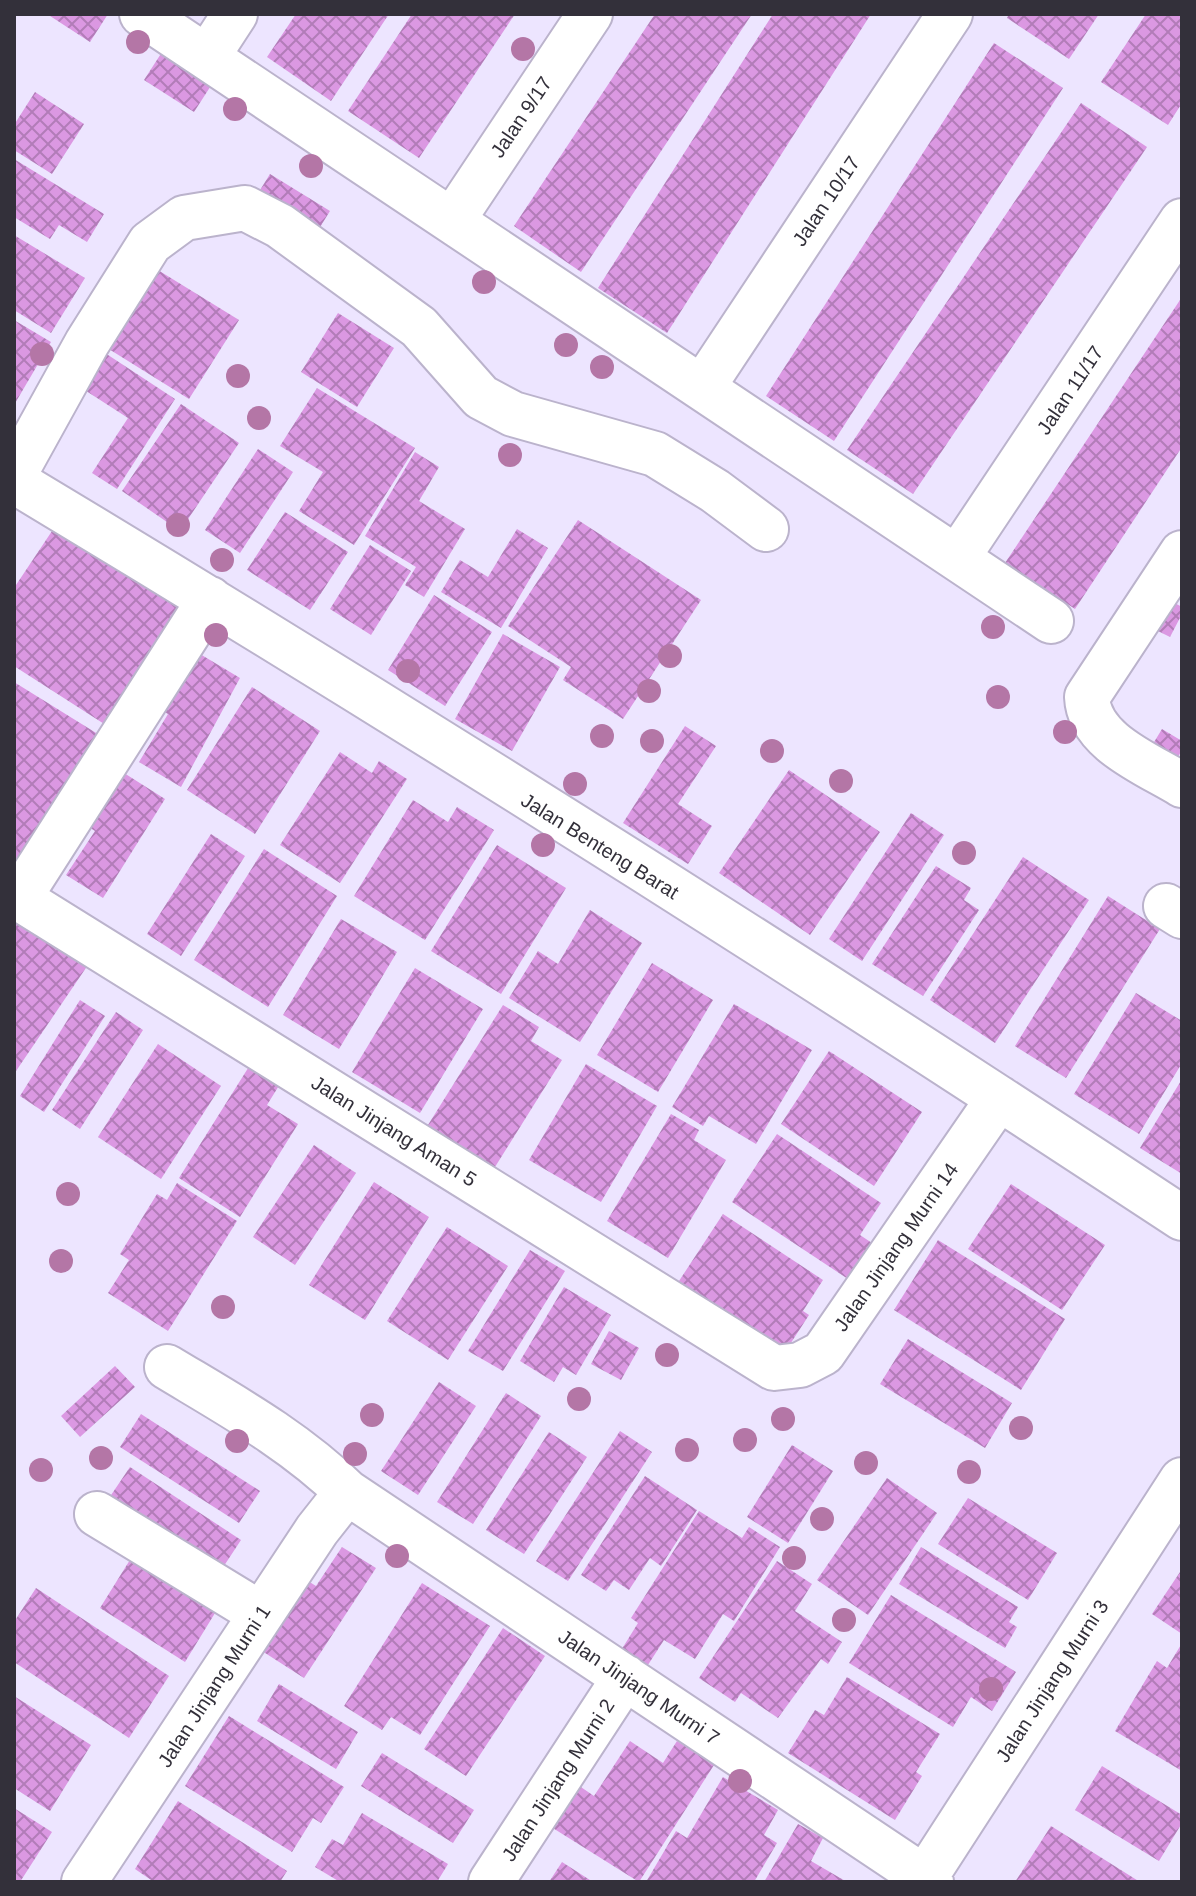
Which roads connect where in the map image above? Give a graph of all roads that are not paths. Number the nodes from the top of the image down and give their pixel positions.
1 (142, 14) edge
2 (235, 14) edge
3 (590, 14) edge
4 (950, 14) edge
5 (207, 57) junction
6 (452, 221) junction
7 (1182, 221) edge
8 (702, 388) junction
9 (14, 475) edge
10 (14, 481) edge
11 (766, 529) dead end
12 (957, 558) junction
13 (1180, 561) edge
14 (210, 599) junction
15 (1051, 621) dead end
16 (1182, 785) edge
17 (16, 896) edge
18 (999, 1098) junction
19 (1182, 1218) edge
20 (167, 1367) dead end
21 (774, 1368) joint
22 (1182, 1480) edge
23 (347, 1492) junction
24 (97, 1514) dead end
25 (261, 1614) junction
26 (625, 1677) junction
27 (926, 1881) edge
28 (84, 1882) edge
29 (491, 1882) edge

1 - 5 street
2 - 5 street
3 - 6 street, Jalan 9/17
4 - 8 street, Jalan 10/17
5 - 6 street
6 - 8 street
7 - 12 street, Jalan 11/17
8 - 12 street
9 - 11 street
10 - 14 street, Jalan Benteng Barat
12 - 15 street
13 - 16 street
14 - 17 street
14 - 18 street, Jalan Benteng Barat
17 - 21 street, Jalan Jinjang Aman 5
18 - 19 street, Jalan Benteng Barat
18 - 21 street, Jalan Jinjang Murni 14
20 - 23 street, Jalan Jinjang Murni 7
22 - 27 street, Jalan Jinjang Murni 3
23 - 25 street, Jalan Jinjang Murni 1
23 - 26 street, Jalan Jinjang Murni 7
24 - 25 street
25 - 28 street, Jalan Jinjang Murni 1
26 - 27 street, Jalan Jinjang Murni 7
26 - 29 street, Jalan Jinjang Murni 2

